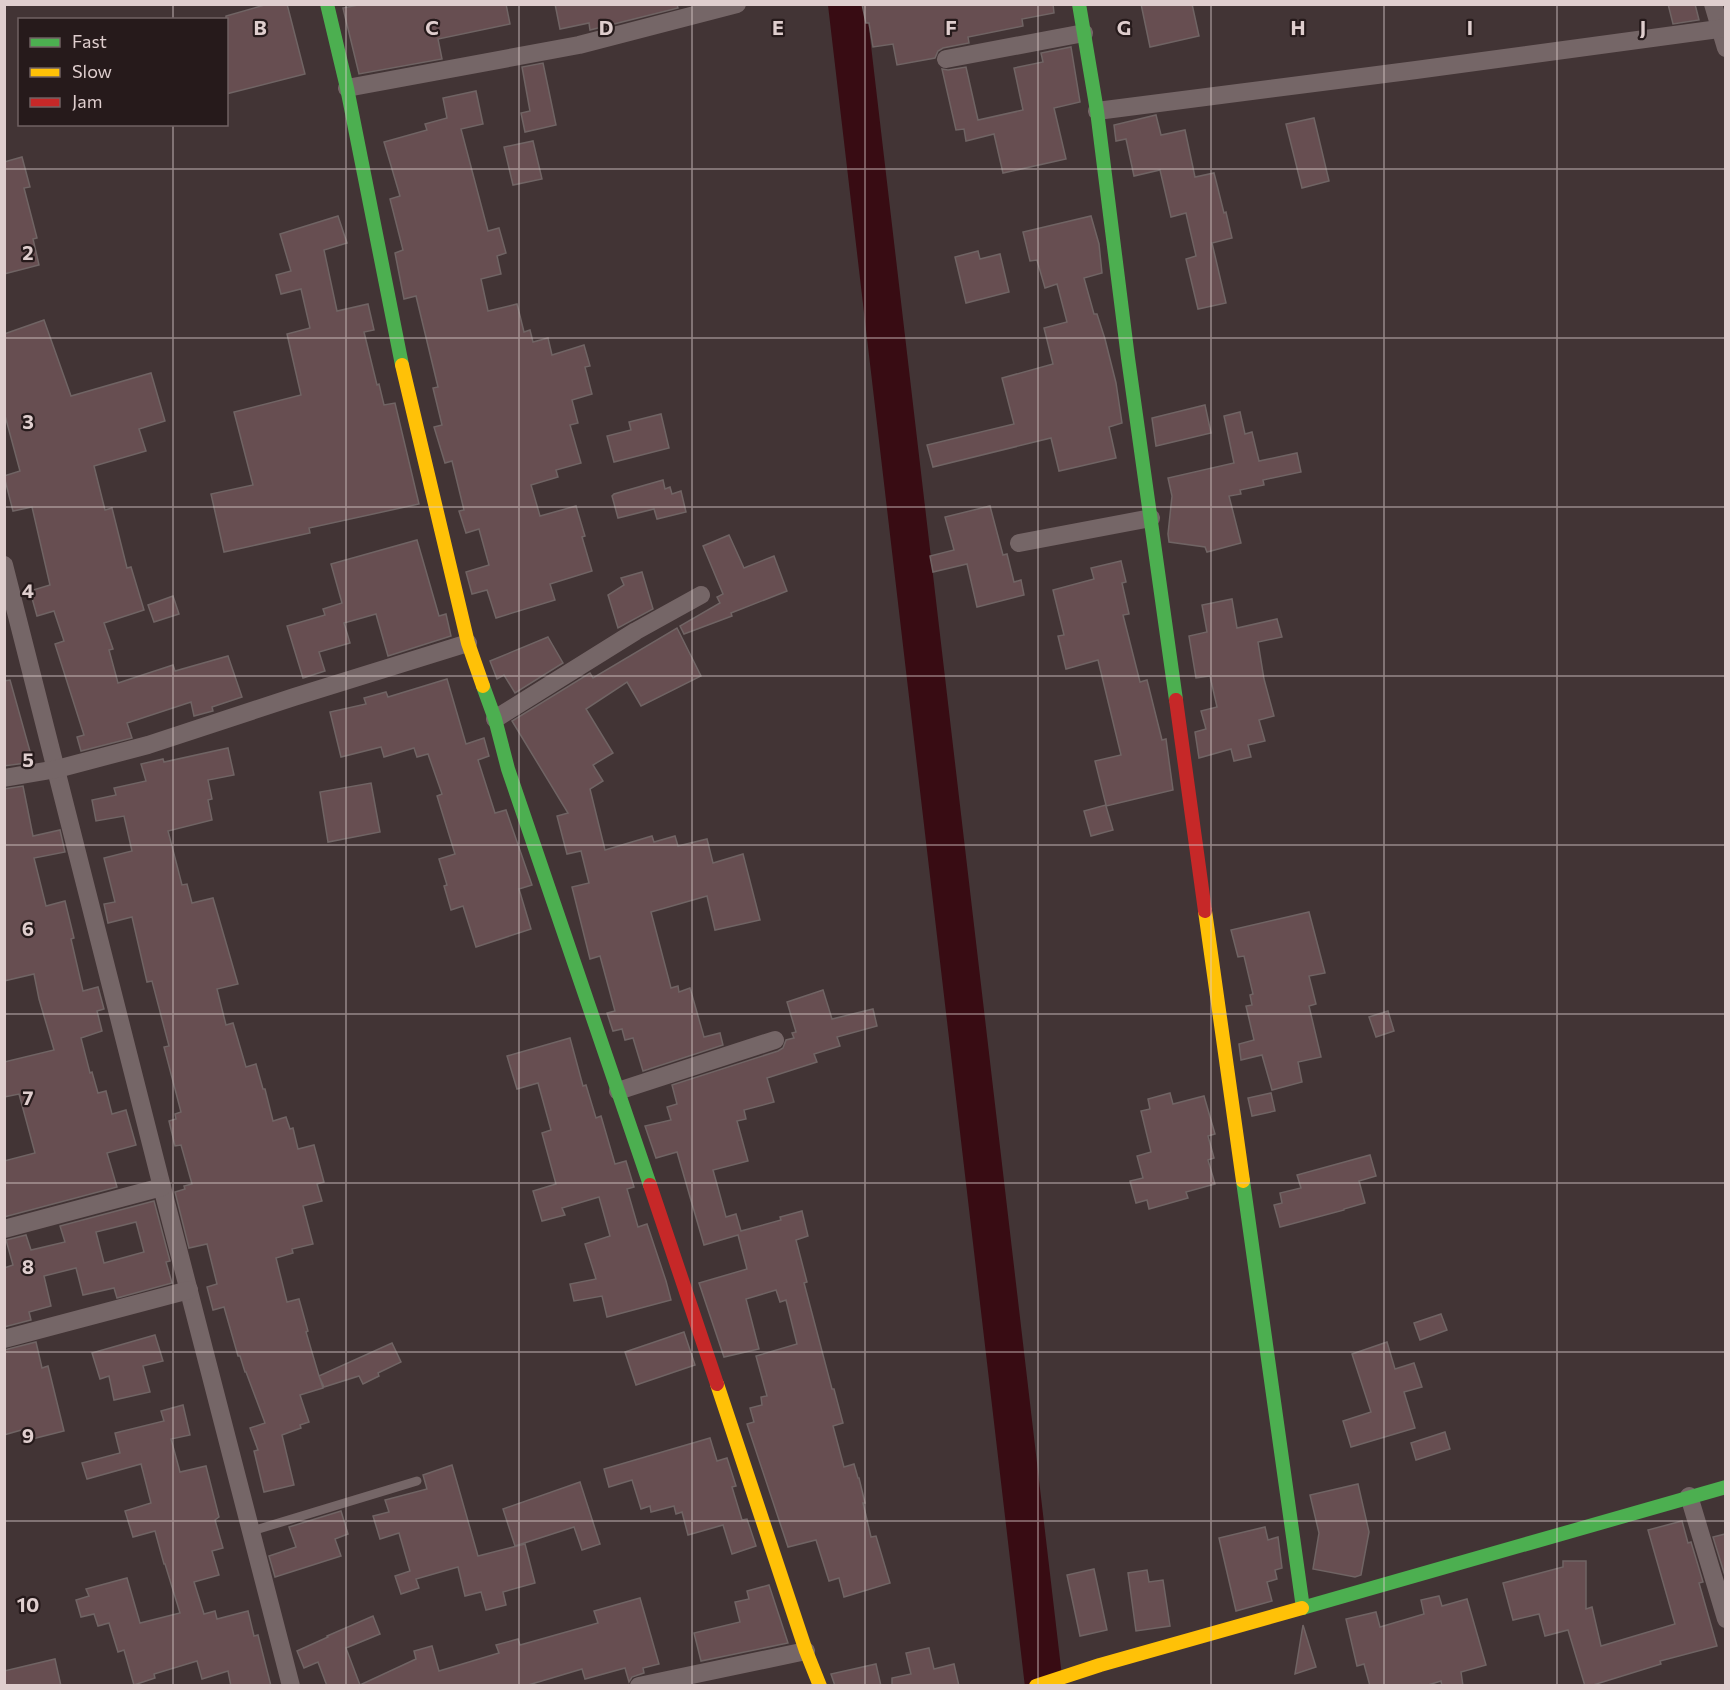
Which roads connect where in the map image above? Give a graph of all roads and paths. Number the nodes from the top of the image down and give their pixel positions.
1 (327, 4) edge
2 (737, 4) edge
3 (1079, 4) edge
4 (1713, 4) edge
5 (1722, 28) edge
6 (1084, 33) junction
7 (1725, 48) edge
8 (946, 59) dead end
9 (347, 88) junction
10 (1097, 111) junction
11 (1151, 518) junction
12 (1019, 543) dead end
13 (4, 565) edge
14 (701, 595) dead end
15 (468, 644) junction
16 (495, 719) junction
17 (57, 769) junction
18 (4, 777) edge
19 (775, 1040) dead end
20 (618, 1091) junction
21 (162, 1186) junction
22 (4, 1229) edge
23 (189, 1290) junction
24 (4, 1339) edge
25 (417, 1481) dead end
26 (1725, 1486) edge
27 (1689, 1497) junction
28 (252, 1531) junction
29 (1303, 1608) junction
30 (1725, 1619) edge
31 (806, 1651) junction
32 (291, 1686) edge
33 (639, 1686) edge
34 (820, 1686) edge
35 (1036, 1686) edge

1 - 9 street
2 - 9 street
3 - 6 street
4 - 5 street
5 - 7 street
5 - 10 street
6 - 8 street
6 - 10 street
9 - 15 street
10 - 11 street
11 - 12 street
11 - 29 street
13 - 17 street
14 - 16 street
15 - 16 street
15 - 17 street
16 - 20 street
17 - 18 street
17 - 21 street
19 - 20 street
20 - 31 street
21 - 22 street
21 - 23 street
23 - 24 street
23 - 28 street
25 - 28 lane
26 - 27 street
27 - 29 street
27 - 30 street
28 - 32 street
29 - 35 street
31 - 33 street
31 - 34 street

